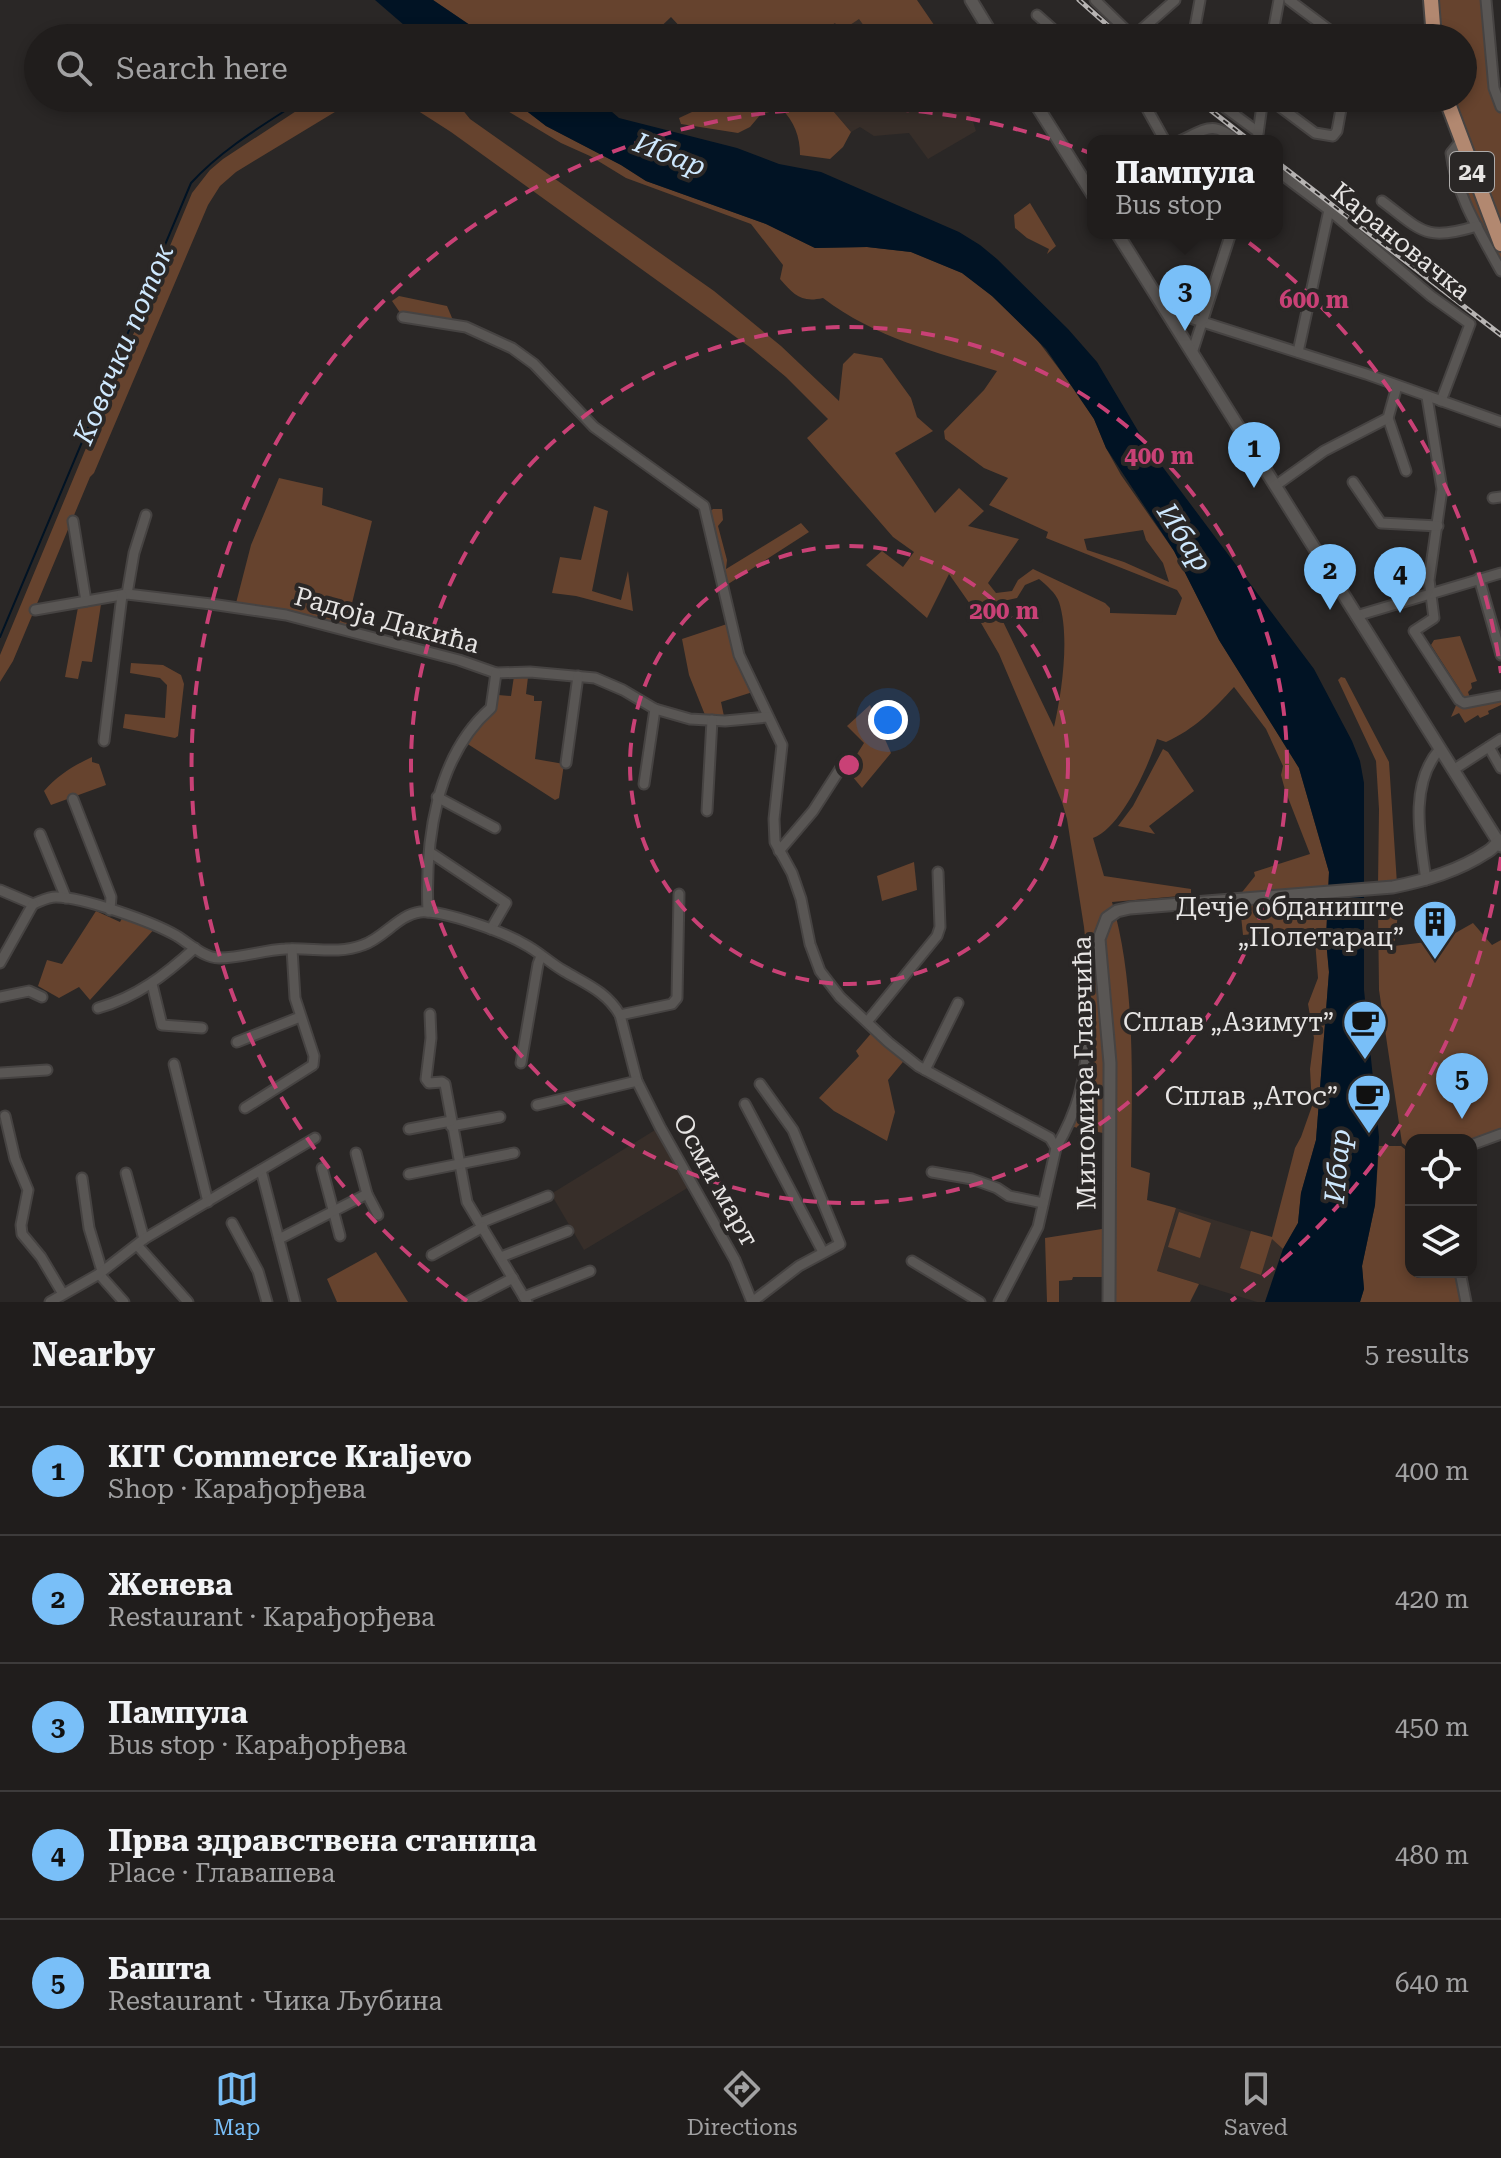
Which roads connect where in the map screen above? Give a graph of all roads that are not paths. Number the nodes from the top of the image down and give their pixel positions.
1 (971, 0) edge
2 (1095, 0) edge
3 (1175, 0) edge
4 (1200, 0) edge
5 (1279, 0) edge
6 (1289, 0) edge
7 (1431, 0) edge
8 (1486, 0) edge
9 (1037, 15) dead end
10 (986, 24) edge
11 (1047, 24) edge
12 (1120, 24) edge
13 (1149, 24) edge
14 (1196, 24) edge
15 (1275, 24) edge
16 (1321, 24) edge
17 (1433, 24) edge
18 (1501, 107) edge
19 (1041, 112) edge
20 (1149, 112) edge
21 (1229, 112) edge
22 (1262, 112) edge
23 (1285, 112) edge
24 (1340, 112) edge
25 (1450, 112) edge
26 (1162, 135) edge
27 (1193, 135) edge
28 (1230, 135) edge
29 (1256, 135) edge
30 (1257, 135) edge
31 (1460, 142) junction
32 (1283, 176) edge
33 (1087, 181) edge
34 (1382, 201) dead end
35 (1329, 210) junction
36 (1477, 226) junction
37 (1121, 239) edge
38 (1229, 239) edge
39 (1501, 244) edge
40 (1501, 271) edge
41 (1165, 310) junction
42 (403, 317) dead end
43 (1202, 321) junction
44 (1298, 352) junction
45 (1192, 353) junction
46 (1397, 386) junction
47 (1427, 397) junction
48 (1441, 401) junction
49 (1388, 418) junction
50 (1501, 422) edge
51 (1406, 471) dead end
52 (1353, 482) dead end
53 (1275, 486) junction
54 (146, 515) dead end
55 (73, 521) dead end
56 (1438, 526) junction
57 (1501, 573) edge
58 (1479, 578) junction
59 (1430, 593) junction
60 (124, 594) junction
61 (86, 601) junction
62 (35, 610) dead end
63 (1356, 616) junction
64 (1501, 655) edge
65 (496, 673) junction
66 (578, 676) junction
67 (1501, 696) edge
68 (655, 709) junction
69 (768, 717) junction
70 (712, 720) junction
71 (1501, 739) edge
72 (104, 741) dead end
73 (1489, 747) junction
74 (1439, 750) junction
75 (566, 763) dead end
76 (842, 766) dead end
77 (1501, 768) edge
78 (1453, 770) junction
79 (644, 784) dead end
80 (437, 797) junction
81 (73, 799) dead end
82 (707, 811) dead end
83 (495, 828) dead end
84 (40, 834) dead end
85 (1498, 845) edge
86 (779, 851) junction
87 (431, 853) junction
88 (938, 872) dead end
89 (1426, 880) junction
90 (0, 890) edge
91 (679, 894) dead end
92 (66, 898) junction
93 (33, 904) junction
94 (110, 910) junction
95 (428, 912) junction
96 (491, 929) junction
97 (195, 948) junction
98 (292, 949) junction
99 (541, 956) junction
100 (0, 963) edge
101 (152, 984) junction
102 (0, 997) edge
103 (42, 997) dead end
104 (958, 1003) dead end
105 (98, 1008) dead end
106 (430, 1014) dead end
107 (620, 1015) junction
108 (300, 1017) junction
109 (867, 1022) junction
110 (202, 1028) dead end
111 (1088, 1038) dead end
112 (237, 1042) dead end
113 (521, 1063) dead end
114 (174, 1064) dead end
115 (47, 1070) dead end
116 (925, 1070) junction
117 (0, 1073) edge
118 (637, 1081) junction
119 (760, 1084) dead end
120 (745, 1104) dead end
121 (537, 1105) dead end
122 (245, 1108) dead end
123 (5, 1116) dead end
124 (500, 1117) dead end
125 (451, 1124) junction
126 (409, 1129) dead end
127 (1501, 1134) edge
128 (315, 1138) dead end
129 (1477, 1143) edge
130 (1056, 1148) junction
131 (356, 1153) dead end
132 (514, 1153) dead end
133 (458, 1163) junction
134 (322, 1168) dead end
135 (261, 1170) junction
136 (932, 1172) dead end
137 (126, 1173) dead end
138 (409, 1174) dead end
139 (82, 1178) dead end
140 (367, 1194) junction
141 (548, 1196) dead end
142 (208, 1202) junction
143 (1043, 1203) junction
144 (334, 1211) junction
145 (378, 1215) dead end
146 (232, 1223) dead end
147 (482, 1225) junction
148 (568, 1231) dead end
149 (340, 1236) dead end
150 (279, 1239) junction
151 (141, 1242) junction
152 (823, 1252) junction
153 (432, 1255) dead end
154 (501, 1257) junction
155 (912, 1261) dead end
156 (590, 1271) dead end
157 (100, 1272) junction
158 (513, 1278) junction
159 (1461, 1278) edge
160 (63, 1297) edge
161 (526, 1300) edge
162 (50, 1302) edge
163 (124, 1302) edge
164 (188, 1302) edge
165 (267, 1302) edge
166 (295, 1302) edge
167 (467, 1302) edge
168 (752, 1302) edge
169 (980, 1302) edge
170 (999, 1302) edge
171 (1109, 1302) edge
172 (1466, 1302) edge

1 - 10 street
2 - 12 street
3 - 13 street
4 - 14 street
5 - 15 street
6 - 16 street
7 - 17 main road
8 - 18 street
9 - 11 street
19 - 33 street
20 - 26 street
21 - 29 street
22 - 30 street
23 - 24 street
25 - 31 main road, 24
27 - 28 street
31 - 36 street
31 - 39 main road, 24
32 - 35 street, Карановачка
34 - 36 street
35 - 44 street
35 - 48 street, Карановачка
36 - 40 street
37 - 41 street
38 - 43 street
41 - 43 street
41 - 45 street
42 - 69 street
43 - 44 street
43 - 45 street
44 - 46 street
45 - 53 street
46 - 47 street
46 - 49 street
47 - 48 street
47 - 56 street
48 - 50 street
49 - 51 street
49 - 53 street
52 - 56 street
53 - 63 street
54 - 60 street
55 - 61 street
56 - 59 street
57 - 58 street
58 - 59 street
58 - 64 street
59 - 63 street
59 - 67 street
60 - 61 street, Радоја Дакића
60 - 65 street, Радоја Дакића
60 - 72 street
61 - 62 street, Радоја Дакића
63 - 74 street
65 - 66 street
65 - 80 street, Радоја Дакића
66 - 68 street
66 - 75 street
68 - 70 street
68 - 79 street
69 - 70 street
69 - 86 street
70 - 82 street
71 - 73 street
73 - 77 street
73 - 78 street
74 - 78 street
74 - 89 street
76 - 86 street
78 - 85 street
80 - 83 street
80 - 87 street, Радоја Дакића
81 - 94 street
84 - 92 street
85 - 89 street
86 - 109 street
87 - 95 street, Радоја Дакића
87 - 96 street
88 - 109 street
89 - 171 street, Миломира Главчића
90 - 93 street
91 - 107 street
92 - 93 street
92 - 94 street
93 - 100 street
94 - 97 street
95 - 96 street, Осми март
95 - 98 street
96 - 99 street, Осми март
97 - 98 street
97 - 101 street
98 - 108 street
99 - 107 street, Осми март
99 - 113 street
101 - 105 street
101 - 110 street
102 - 103 street
104 - 116 street
106 - 125 street
107 - 118 street, Осми март
108 - 112 street
108 - 122 street
109 - 116 street
111 - 130 street
114 - 142 street
115 - 117 street
116 - 130 street
118 - 121 street
118 - 168 street, Осми март
119 - 152 street
120 - 152 street
123 - 160 street
124 - 125 street
125 - 126 street
125 - 133 street
127 - 129 street
128 - 135 street
130 - 143 street
131 - 140 street
132 - 133 street
133 - 138 street
133 - 147 street
134 - 144 street
135 - 142 street
135 - 150 street
136 - 143 street
137 - 151 street
139 - 157 street
140 - 144 street
140 - 145 street
141 - 147 street
142 - 151 street
143 - 170 street
144 - 149 street
144 - 150 street
146 - 165 street
147 - 153 street
147 - 154 street
148 - 154 street
150 - 166 street
151 - 157 street
151 - 164 street
152 - 168 street
154 - 158 street
155 - 169 street
156 - 161 street
157 - 160 street
157 - 163 street
158 - 161 street
158 - 167 street
159 - 172 street
160 - 162 street

